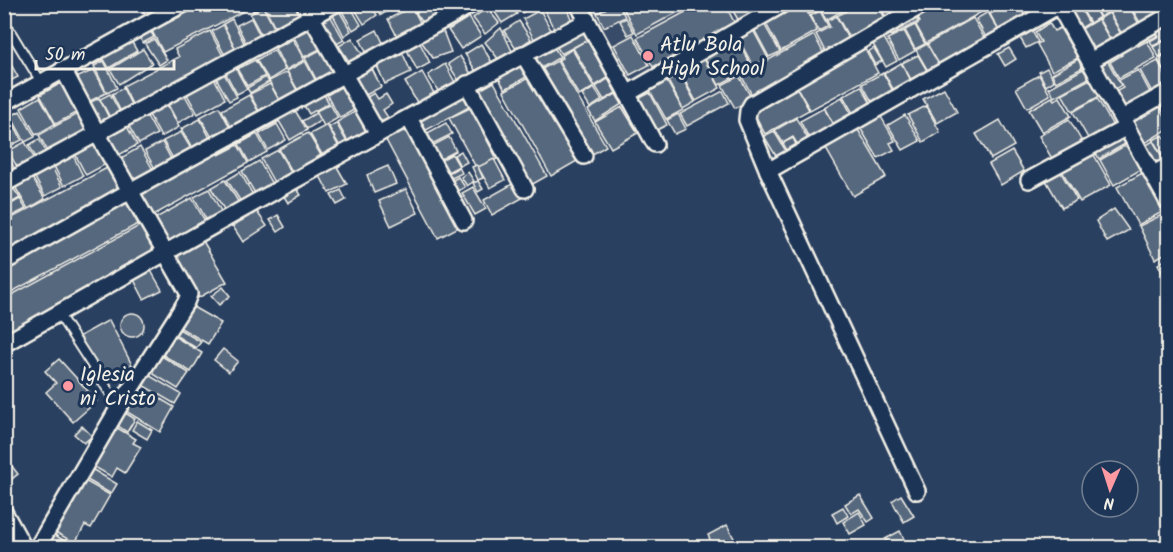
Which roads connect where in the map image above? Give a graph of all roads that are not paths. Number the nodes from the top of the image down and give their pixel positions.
1 (183, 4) edge
2 (335, 4) edge
3 (473, 4) edge
4 (578, 4) edge
5 (783, 4) edge
6 (924, 4) edge
7 (1059, 5) edge
8 (308, 11) edge
9 (1168, 16) edge
10 (4, 21) edge
11 (587, 21) junction
12 (523, 54) junction
13 (1090, 61) junction
14 (63, 69) junction
15 (345, 74) junction
16 (41, 82) junction
17 (467, 84) junction
18 (1168, 92) edge
19 (627, 94) junction
20 (4, 103) edge
21 (409, 118) junction
22 (1125, 122) junction
23 (97, 133) junction
24 (378, 134) junction
25 (655, 144) dead end
26 (584, 156) dead end
27 (1168, 166) edge
28 (768, 171) junction
29 (1154, 174) junction
30 (1029, 180) dead end
31 (4, 184) edge
32 (525, 189) dead end
33 (130, 191) junction
34 (1168, 202) edge
35 (464, 221) dead end
36 (164, 252) junction
37 (4, 262) edge
38 (58, 313) junction
39 (4, 344) edge
40 (119, 407) junction
41 (917, 491) dead end
42 (4, 512) edge
43 (24, 548) edge
44 (37, 548) edge

1 - 14 street
2 - 8 street
3 - 15 street
4 - 11 street
5 - 19 street
6 - 28 street
7 - 13 street
7 - 28 street
8 - 15 street
8 - 23 street
9 - 13 street
10 - 16 lane
11 - 12 street
11 - 19 street
12 - 17 street
12 - 26 street
13 - 22 street
14 - 16 street
14 - 23 street
15 - 24 street
15 - 33 street
16 - 20 street
17 - 21 street
17 - 32 street
18 - 22 street
19 - 25 street
21 - 24 street
21 - 35 street
22 - 29 street
22 - 30 street
23 - 31 street
23 - 33 street
24 - 36 street
27 - 29 street
28 - 41 street
29 - 34 street
33 - 36 street
33 - 37 street
36 - 38 street
36 - 40 street
38 - 39 street
38 - 40 lane
40 - 44 street
42 - 43 street

